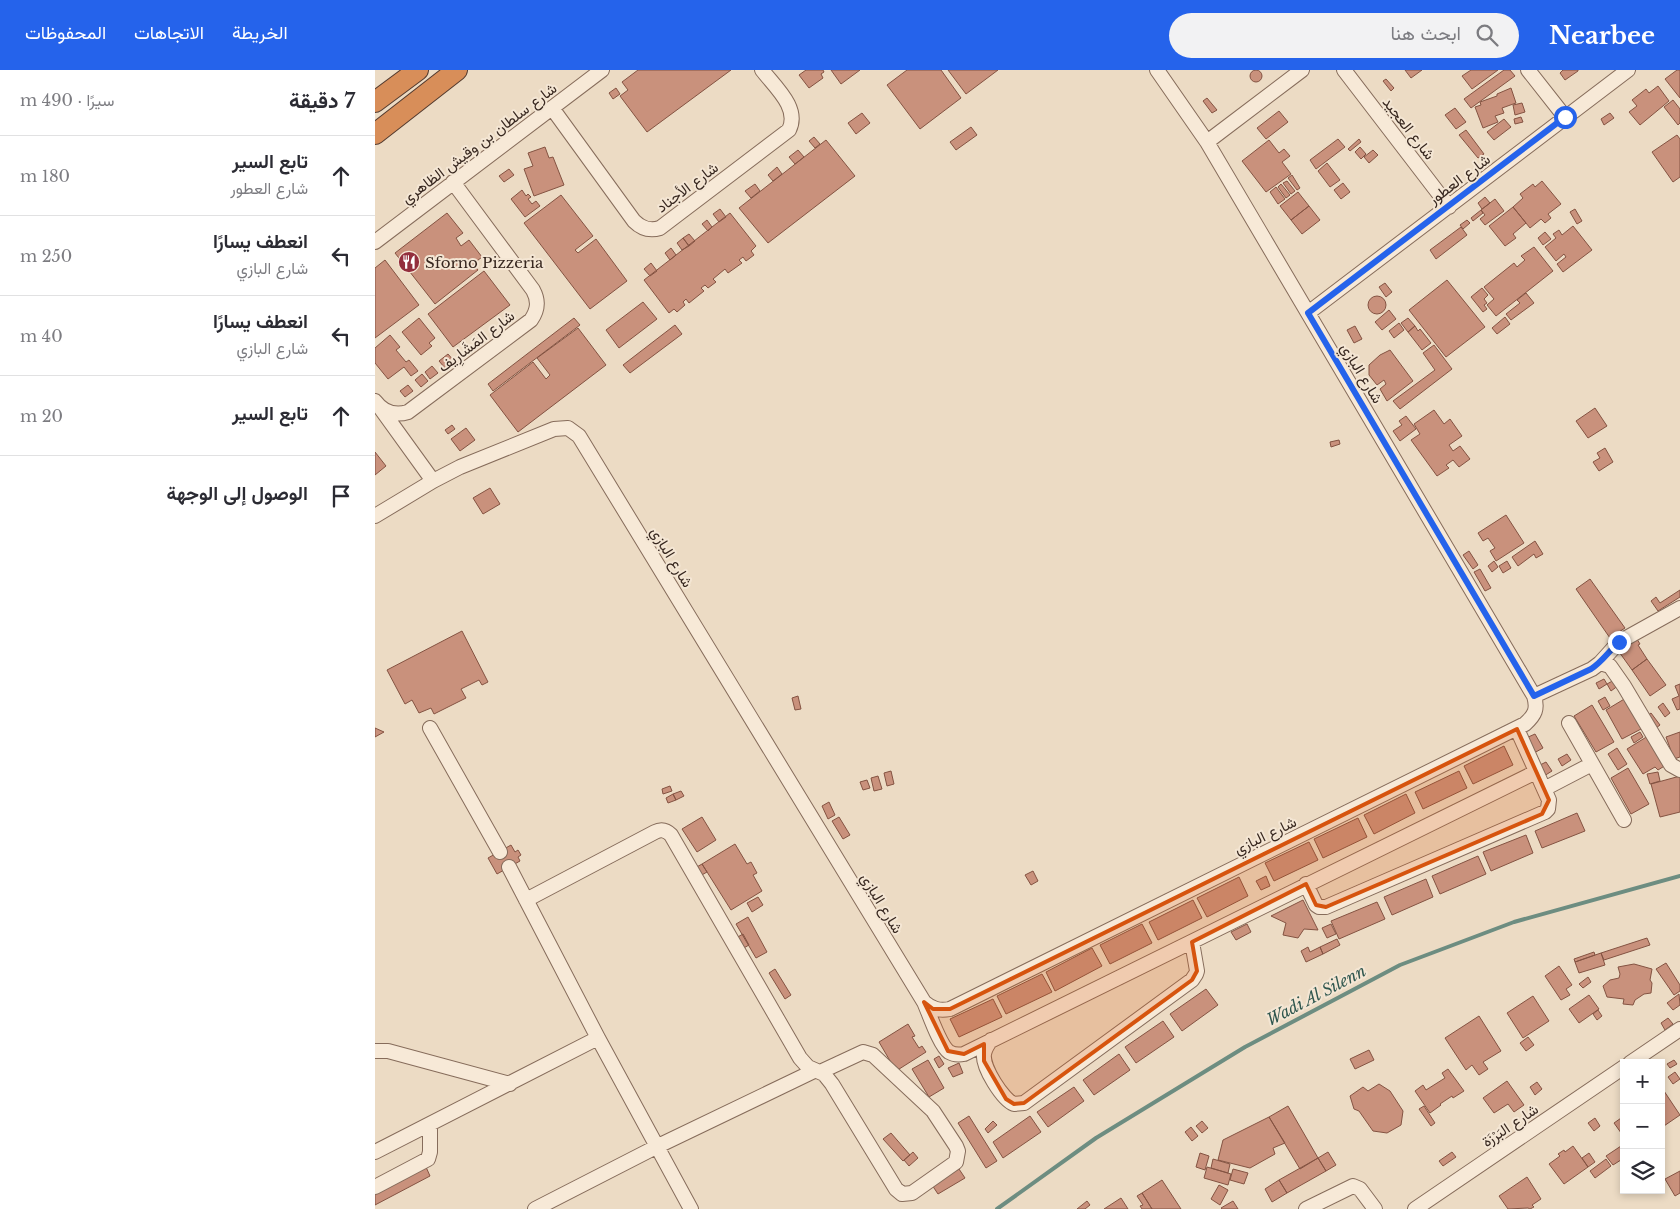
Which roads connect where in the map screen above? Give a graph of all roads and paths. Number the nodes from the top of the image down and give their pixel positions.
1 (418, 70) edge
2 (457, 70) edge
3 (602, 70) edge
4 (762, 70) edge
5 (1157, 70) edge
6 (1302, 70) edge
7 (1344, 70) edge
8 (1528, 70) edge
9 (1629, 70) edge
10 (375, 102) edge
11 (552, 108) junction
12 (1565, 117) junction
13 (375, 134) edge
14 (1207, 142) junction
15 (453, 182) junction
16 (1449, 207) junction
17 (375, 242) edge
18 (1308, 313) junction
19 (376, 403) edge
20 (433, 481) junction
21 (375, 516) edge
22 (1680, 608) edge
23 (1600, 663) junction
24 (1534, 696) junction
25 (1569, 723) dead end
26 (430, 728) dead end
27 (1517, 728) junction
28 (1592, 764) junction
29 (1680, 770) edge
30 (1536, 772) junction
31 (1544, 789) junction
32 (1623, 820) dead end
33 (500, 852) dead end
34 (509, 867) dead end
35 (1306, 884) junction
36 (526, 900) junction
37 (1192, 942) junction
38 (924, 1002) junction
39 (1680, 1029) edge
40 (598, 1038) junction
41 (991, 1040) junction
42 (375, 1051) edge
43 (1636, 1059) edge
44 (1620, 1070) edge
45 (817, 1071) junction
46 (510, 1084) junction
47 (429, 1124) junction
48 (658, 1146) junction
49 (375, 1152) edge
50 (375, 1187) edge
51 (535, 1209) edge
52 (691, 1209) edge
53 (1306, 1209) edge
54 (1375, 1209) edge
55 (1415, 1209) edge

1 - 10 highway
2 - 13 highway
3 - 11 street, شارع سلطان بن وقيش الظاهري
4 - 11 street, شارع الأجناد
5 - 14 street, شارع البازي
6 - 14 street
7 - 16 street, شارع العجيد
8 - 12 street
9 - 12 street, شارع العطور
11 - 15 street, شارع سلطان بن وقيش الظاهري
12 - 16 street, شارع العطور
14 - 18 street, شارع البازي
15 - 17 street, شارع سلطان بن وقيش الظاهري
15 - 19 street, شارع المَشَارِيف
16 - 18 street, شارع العطور
18 - 24 street, شارع البازي
19 - 20 street
20 - 21 street, شارع البازي
20 - 38 street, شارع البازي
22 - 23 street
23 - 24 street
23 - 29 street
24 - 27 street, شارع البازي
25 - 28 street
26 - 33 street
27 - 30 street
27 - 38 street, شارع البازي
28 - 31 street
28 - 32 street
30 - 31 street
30 - 35 street
31 - 35 street
34 - 36 street
35 - 37 street
36 - 40 street
36 - 45 street
37 - 41 street
37 - 41 street
38 - 41 street
39 - 43 street
40 - 46 street
40 - 48 street
42 - 46 street
44 - 55 street, شارع البَرْزَة
45 - 45 street
45 - 48 street
46 - 47 street
47 - 49 street
47 - 50 street
48 - 51 street
48 - 52 street
53 - 54 street

